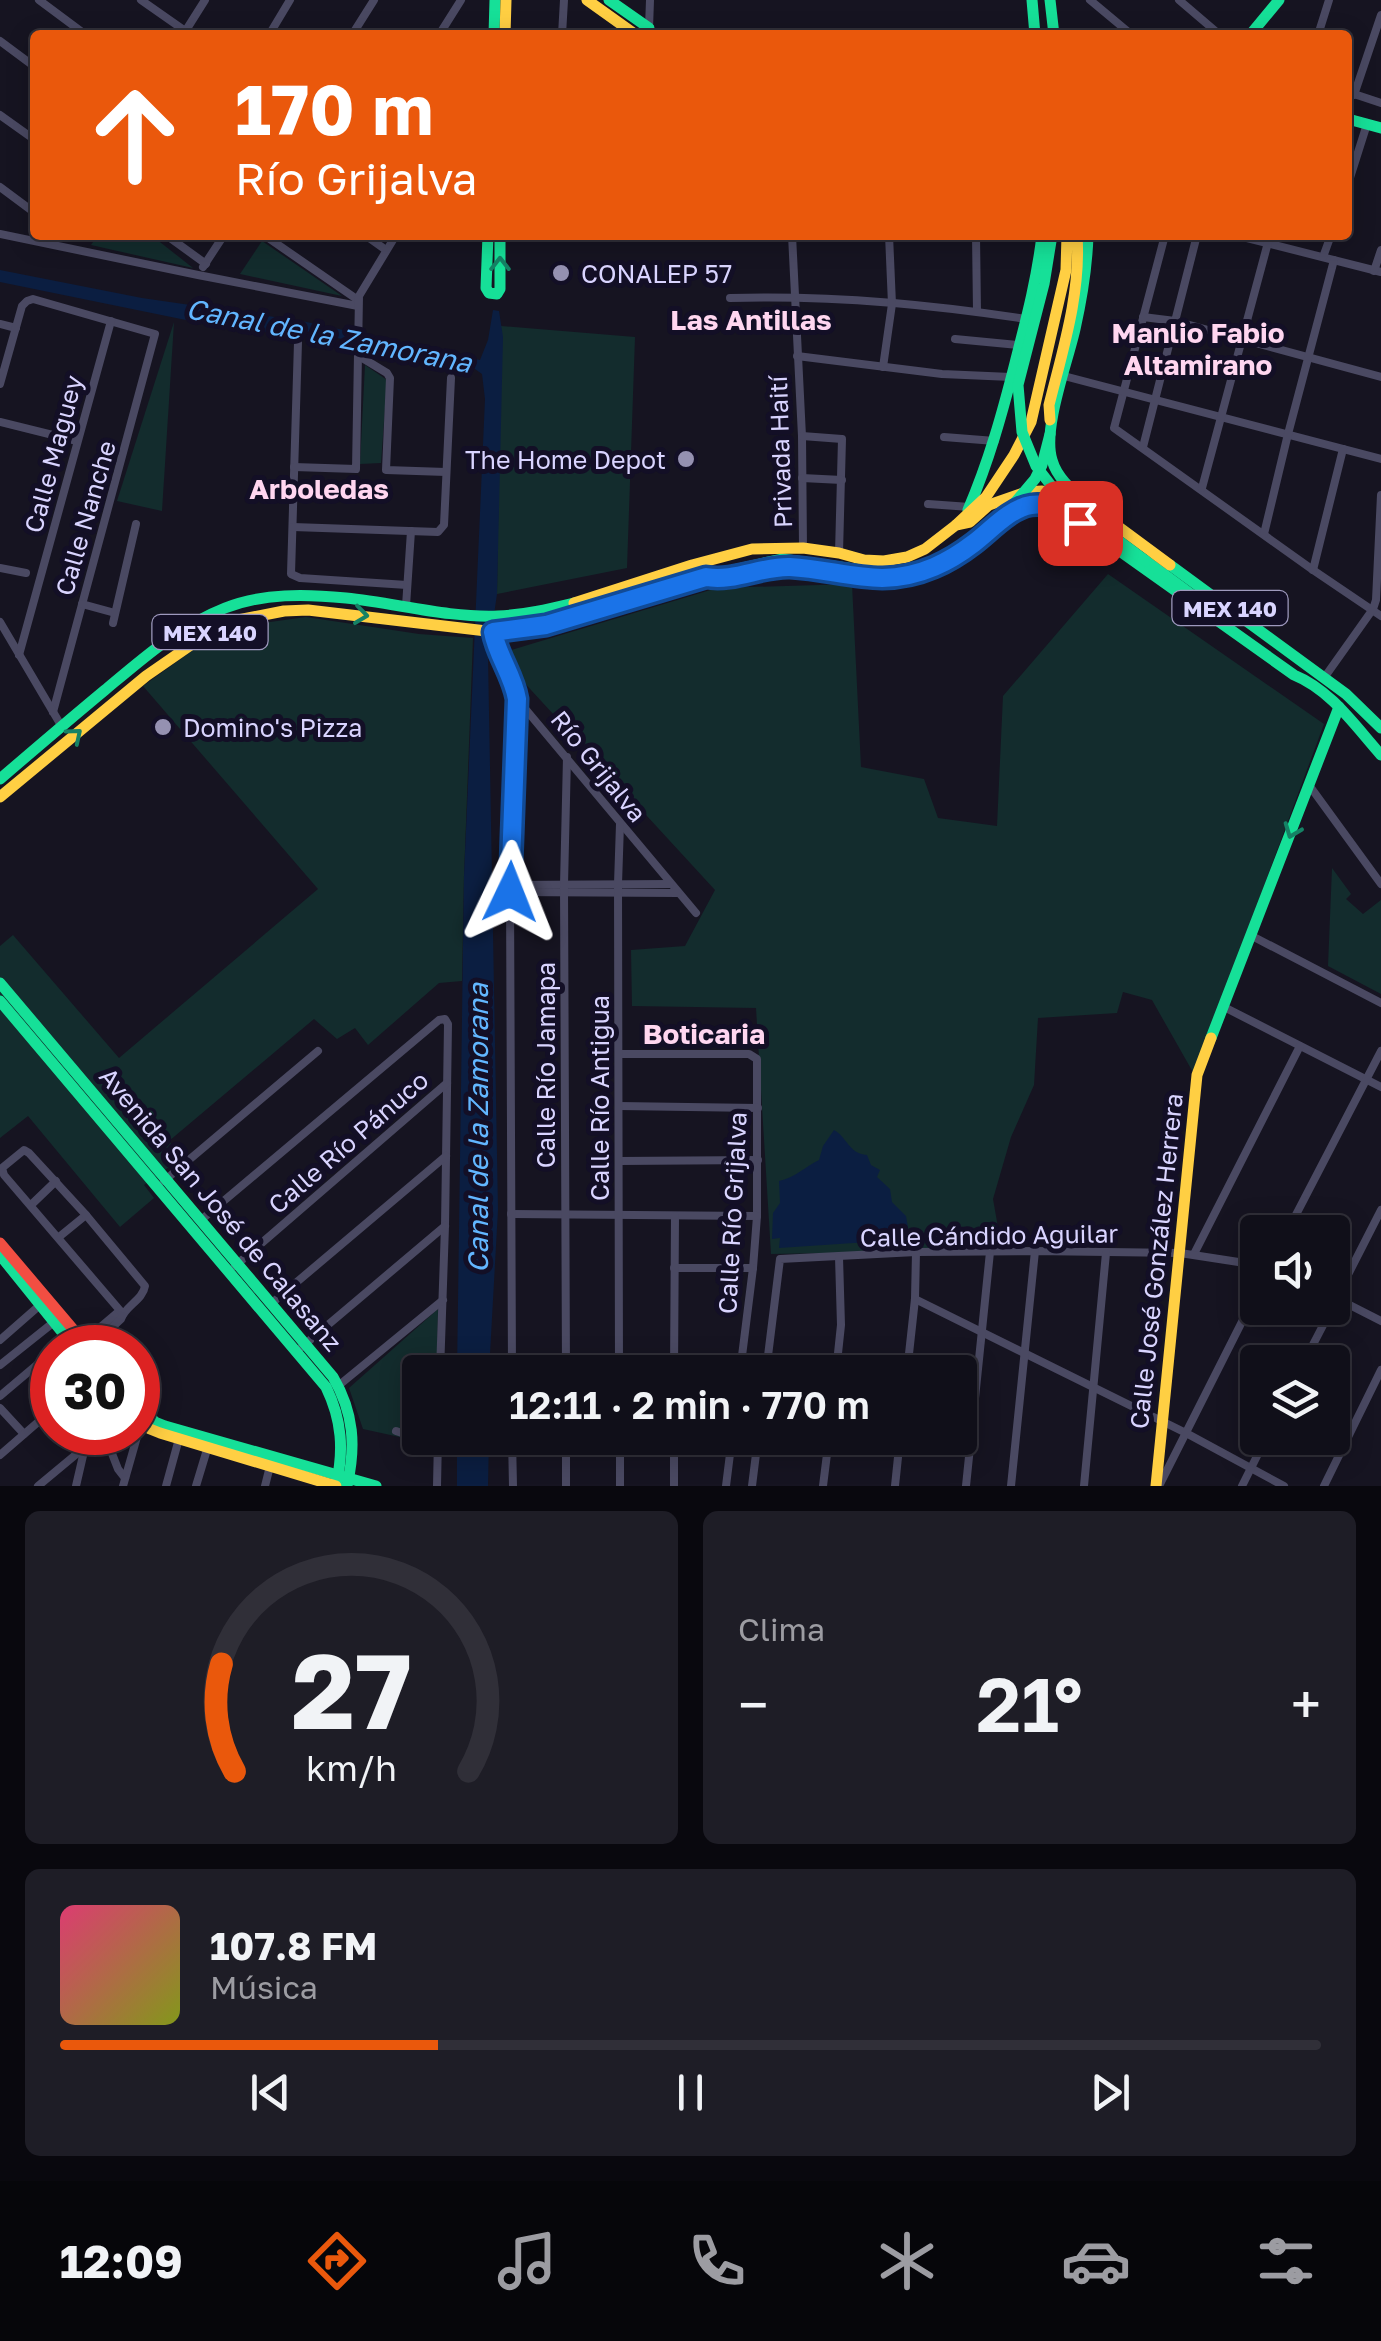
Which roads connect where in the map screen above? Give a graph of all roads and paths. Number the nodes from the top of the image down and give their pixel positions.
1 (39, 0) edge
2 (141, 0) edge
3 (205, 0) edge
4 (290, 0) edge
5 (374, 0) edge
6 (462, 0) edge
7 (495, 0) edge
8 (506, 0) edge
9 (564, 0) edge
10 (587, 0) edge
11 (650, 0) edge
12 (1032, 0) edge
13 (1050, 0) edge
14 (1090, 0) edge
15 (1269, 0) edge
16 (1279, 0) edge
17 (1329, 0) edge
18 (1183, 1) edge
19 (615, 2) edge
20 (1381, 16) edge
21 (620, 29) edge
22 (79, 30) edge
23 (182, 30) edge
24 (189, 30) edge
25 (272, 30) edge
26 (355, 30) edge
27 (442, 30) edge
28 (494, 30) edge
29 (505, 30) edge
30 (562, 30) edge
31 (648, 30) edge
32 (649, 30) edge
33 (1035, 30) edge
34 (1053, 30) edge
35 (1126, 30) edge
36 (1215, 30) edge
37 (1245, 30) edge
38 (1254, 30) edge
39 (1320, 30) edge
40 (0, 42) edge
41 (30, 63) edge
42 (1352, 91) edge
43 (1352, 94) edge
44 (1381, 103) edge
45 (0, 115) edge
46 (1352, 120) edge
47 (1367, 124) junction
48 (1381, 128) edge
49 (30, 136) edge
50 (1352, 171) edge
51 (0, 188) edge
52 (30, 209) edge
53 (0, 234) edge
54 (51, 240) edge
55 (173, 240) edge
56 (221, 240) edge
57 (271, 240) edge
58 (372, 240) edge
59 (393, 240) edge
60 (488, 240) edge
61 (500, 240) edge
62 (792, 240) edge
63 (889, 240) edge
64 (976, 240) edge
65 (1042, 240) edge
66 (1051, 240) edge
67 (1067, 240) edge
68 (1078, 240) edge
69 (1090, 240) edge
70 (1164, 240) edge
71 (1196, 240) edge
72 (1268, 240) edge
73 (1271, 240) edge
74 (1329, 240) edge
75 (48, 244) junction
76 (386, 250) junction
77 (1381, 250) edge
78 (1323, 258) junction
79 (1334, 260) junction
80 (206, 264) junction
81 (1377, 271) edge
82 (198, 276) junction
83 (794, 296) junction
84 (730, 298) dead end
85 (358, 303) junction
86 (892, 304) junction
87 (977, 311) junction
88 (1143, 317) junction
89 (1026, 319) junction
90 (111, 322) junction
91 (1174, 322) junction
92 (0, 324) edge
93 (16, 328) junction
94 (955, 339) dead end
95 (1240, 340) junction
96 (298, 342) dead end
97 (1019, 345) junction
98 (359, 356) junction
99 (797, 356) junction
100 (1308, 357) junction
101 (883, 367) junction
102 (1064, 376) junction
103 (1381, 377) edge
104 (451, 378) dead end
105 (0, 384) edge
106 (1010, 384) junction
107 (1122, 392) junction
108 (1037, 397) junction
109 (1154, 400) junction
110 (1220, 417) junction
111 (0, 422) edge
112 (1050, 434) junction
113 (1288, 434) junction
114 (802, 436) junction
115 (944, 437) dead end
116 (77, 441) junction
117 (995, 441) junction
118 (1143, 447) junction
119 (1343, 449) junction
120 (1381, 459) edge
121 (294, 466) junction
122 (446, 472) junction
123 (802, 478) junction
124 (842, 480) junction
125 (1202, 488) junction
126 (1381, 494) edge
127 (928, 504) dead end
128 (1090, 505) junction
129 (970, 507) junction
130 (136, 524) dead end
131 (955, 526) junction
132 (293, 527) junction
133 (411, 531) junction
134 (1264, 534) junction
135 (973, 544) junction
136 (804, 548) junction
137 (839, 553) junction
138 (0, 568) edge
139 (1313, 570) junction
140 (26, 573) dead end
141 (706, 577) junction
142 (408, 585) junction
143 (82, 604) junction
144 (406, 606) junction
145 (1377, 612) edge
146 (0, 622) edge
147 (492, 632) junction
148 (19, 655) junction
149 (1304, 677) junction
150 (1324, 678) junction
151 (517, 699) junction
152 (1339, 708) junction
153 (52, 712) junction
154 (62, 728) junction
155 (1381, 728) edge
156 (1381, 755) edge
157 (567, 757) junction
158 (0, 778) edge
159 (1309, 785) junction
160 (0, 797) edge
161 (620, 824) junction
162 (670, 884) junction
163 (1381, 884) edge
164 (510, 888) junction
165 (564, 889) junction
166 (619, 889) junction
167 (678, 893) junction
168 (696, 913) dead end
169 (1252, 936) junction
170 (0, 983) edge
171 (0, 1001) edge
172 (1381, 1003) edge
173 (1224, 1007) junction
174 (1300, 1046) junction
175 (318, 1050) dead end
176 (1381, 1052) edge
177 (620, 1054) junction
178 (1366, 1080) junction
179 (448, 1083) junction
180 (1381, 1086) edge
181 (90, 1099) junction
182 (619, 1106) junction
183 (758, 1108) junction
184 (446, 1156) junction
185 (619, 1160) junction
186 (758, 1160) junction
187 (56, 1182) junction
188 (162, 1183) junction
189 (31, 1205) junction
190 (1381, 1210) edge
191 (86, 1214) junction
192 (511, 1214) junction
193 (566, 1215) junction
194 (618, 1215) junction
195 (1296, 1215) edge
196 (674, 1216) junction
197 (757, 1216) junction
198 (201, 1220) junction
199 (445, 1226) junction
200 (59, 1237) junction
201 (0, 1243) edge
202 (1035, 1251) junction
203 (916, 1252) junction
204 (990, 1252) junction
205 (1106, 1252) junction
206 (1180, 1253) junction
207 (1194, 1254) junction
208 (0, 1255) edge
209 (839, 1257) junction
210 (1240, 1262) edge
211 (233, 1267) junction
212 (674, 1268) junction
213 (753, 1268) junction
214 (1350, 1269) edge
215 (5, 1271) edge
216 (37, 1296) junction
217 (916, 1299) junction
218 (443, 1300) junction
219 (272, 1303) junction
220 (1350, 1309) edge
221 (123, 1314) junction
222 (1381, 1321) edge
223 (54, 1322) junction
224 (56, 1325) edge
225 (58, 1325) edge
226 (101, 1325) edge
227 (1240, 1325) edge
228 (983, 1332) junction
229 (0, 1340) edge
230 (301, 1347) junction
231 (1024, 1353) junction
232 (441, 1355) edge
233 (512, 1355) edge
234 (566, 1355) edge
235 (620, 1355) edge
236 (674, 1355) edge
237 (742, 1355) edge
238 (768, 1355) edge
239 (838, 1355) edge
240 (910, 1355) edge
241 (0, 1366) edge
242 (1381, 1370) edge
243 (30, 1376) edge
244 (338, 1386) junction
245 (1094, 1388) junction
246 (0, 1396) edge
247 (0, 1408) edge
248 (1163, 1423) junction
249 (160, 1428) edge
250 (30, 1429) edge
251 (396, 1430) dead end
252 (402, 1432) edge
253 (1186, 1433) junction
254 (24, 1434) junction
255 (180, 1435) junction
256 (209, 1443) junction
257 (0, 1454) edge
258 (75, 1455) edge
259 (84, 1455) edge
260 (113, 1455) edge
261 (134, 1455) edge
262 (438, 1455) edge
263 (512, 1455) edge
264 (566, 1455) edge
265 (620, 1455) edge
266 (674, 1455) edge
267 (730, 1455) edge
268 (756, 1455) edge
269 (827, 1455) edge
270 (898, 1455) edge
271 (1258, 1455) edge
272 (270, 1466) junction
273 (1251, 1468) junction
274 (124, 1482) edge
275 (340, 1483) edge
276 (38, 1486) edge
277 (76, 1486) edge
278 (166, 1486) edge
279 (196, 1486) edge
280 (265, 1486) edge
281 (376, 1486) edge
282 (437, 1486) edge
283 (513, 1486) edge
284 (566, 1486) edge
285 (620, 1486) edge
286 (674, 1486) edge
287 (726, 1486) edge
288 (752, 1486) edge
289 (823, 1486) edge
290 (895, 1486) edge
291 (966, 1486) edge
292 (1012, 1486) edge
293 (1084, 1486) edge
294 (1158, 1486) edge
295 (1242, 1486) edge
296 (1284, 1486) edge
297 (1324, 1486) edge

1 - 22 street
2 - 23 street
3 - 24 street
4 - 25 street
5 - 26 street
6 - 27 street
7 - 28 main road
8 - 29 main road
9 - 30 street
10 - 21 main road
11 - 32 street
12 - 33 main road
13 - 34 main road
14 - 35 street
15 - 37 main road
16 - 38 main road
17 - 39 street
18 - 36 street
19 - 31 main road
20 - 42 street
40 - 41 street
43 - 44 street
45 - 49 street
46 - 47 main road
47 - 48 main road
47 - 50 street
51 - 52 street
53 - 75 street
54 - 75 street
55 - 80 street
56 - 80 street
57 - 85 street
58 - 76 street
59 - 76 street
60 -> 61 main road
62 - 83 street, Privada Haití
63 - 86 street
64 - 87 street
65 - 89 main road
66 - 149 main road, MEX 140, bridge
67 - 108 main road
68 - 112 main road
69 - 102 main road
70 - 88 street
71 - 91 street
72 - 95 street
73 - 78 street
74 - 78 street
75 - 82 street
76 - 85 street
77 - 81 street
78 - 79 street
79 - 81 street
79 - 100 street
80 - 82 street
82 - 85 street
83 - 84 street
83 - 86 street
83 - 99 street, Privada Haití
85 - 98 street
86 - 87 street
86 - 101 street
87 - 89 street
88 - 91 street
88 - 107 street
89 - 97 main road
90 - 93 street
90 - 116 street, Calle Maguey
90 - 143 street, Calle Nanche
91 - 95 street
91 - 109 street
92 - 93 street
93 - 105 street
94 - 97 street
95 - 100 street
95 - 110 street
96 - 121 street
97 - 106 main road
98 - 121 street
98 - 122 street
99 - 101 street
99 - 114 street, Privada Haití
100 - 103 street
100 - 113 street
101 - 106 street
102 - 107 street
102 - 112 main road
104 - 122 street
106 - 108 main road
106 - 117 main road
107 - 109 street
107 - 118 street
108 - 131 main road
109 - 110 street
109 - 118 street
110 - 113 street
110 - 125 street
111 - 116 street
112 - 128 main road
112 - 141 main road, MEX 140, bridge
113 - 119 street
113 - 134 street
114 - 123 street, Privada Haití
114 - 124 street
115 - 117 street
116 - 148 street, Calle Maguey
117 - 129 main road
118 - 125 street
119 - 120 street
119 - 139 street
121 - 132 street
122 - 133 street
123 - 124 street
123 - 136 street, Privada Haití
124 - 137 street
125 - 134 street
126 - 145 street
127 - 129 street
128 - 131 main road, MEX 140
128 - 150 main road, MEX 140
129 - 131 main road
130 - 143 street
131 - 135 main road
131 - 137 main road, MEX 140
132 - 133 street
132 - 142 street
133 - 142 street
134 - 139 street
135 - 141 main road, MEX 140
135 - 149 main road, MEX 140
136 - 137 main road, MEX 140
136 - 144 main road, MEX 140
138 - 140 street
139 - 145 street
141 - 147 main road, MEX 140
142 - 144 street
143 - 153 street, Calle Nanche
144 - 154 main road, MEX 140
145 - 150 street
146 - 148 street
147 - 151 street, Río Grijalva
160 -> 147 main road, MEX 140
148 - 153 street
149 - 152 main road, MEX 140
150 - 155 main road, MEX 140
151 - 157 street, Río Grijalva
151 - 164 street
152 - 156 main road, MEX 140
152 - 159 main road, Calle José González Herrera
153 - 154 street
154 - 158 main road, MEX 140
157 - 161 street, Río Grijalva
157 - 165 street, Calle Río Jamapa
159 - 163 street
159 -> 169 main road, Calle José González Herrera
161 - 162 street, Río Grijalva
161 - 166 street, Calle Río Antigua
162 - 166 street
162 - 167 street, Río Grijalva
164 - 165 street
164 - 192 street
165 - 166 street
165 - 193 street, Calle Río Jamapa
166 - 167 street
166 - 177 street, Calle Río Antigua
167 - 168 street, Río Grijalva
169 - 172 street
169 - 173 main road, Calle José González Herrera
170 - 181 main road, Avenida San José de Calasanz
171 - 181 main road, Avenida San José de Calasanz
173 - 174 street
173 - 206 main road, Calle José González Herrera
174 - 178 street
174 - 207 street
175 - 188 street
176 - 178 street
177 - 182 street, Calle Río Antigua
177 - 183 street, Calle Río Grijalva
178 - 180 street
178 - 195 street
179 - 184 street
179 - 198 street
179 - 211 street, Calle Río Pánuco
181 - 188 main road, Avenida San José de Calasanz
182 - 183 street
182 - 185 street, Calle Río Antigua
183 - 186 street, Calle Río Grijalva
184 - 199 street
184 - 219 street
185 - 186 street
185 - 194 street, Calle Río Antigua
186 - 197 street, Calle Río Grijalva
187 - 189 street
187 - 189 street
187 - 191 street
188 - 198 main road, Avenida San José de Calasanz
188 - 211 main road, Avenida San José de Calasanz
189 - 200 street
190 - 214 street
191 - 200 street
191 - 221 street
192 - 193 street
192 - 233 street
193 - 194 street
193 - 234 street, Calle Río Jamapa
194 - 196 street
194 - 235 street, Calle Río Antigua
196 - 197 street
196 - 212 street
197 - 213 street, Calle Río Grijalva
198 - 211 main road, Avenida San José de Calasanz
199 - 218 street
199 - 230 street
200 - 221 street
201 - 216 main road
202 - 204 street, Calle Cándido Aguilar
202 - 205 street, Calle Cándido Aguilar
202 - 231 street
203 - 204 street, Calle Cándido Aguilar
203 - 209 street, Calle Cándido Aguilar
203 - 217 street
204 - 228 street
205 - 206 street, Calle Cándido Aguilar
205 - 245 street
206 - 207 street, Calle Cándido Aguilar
206 - 248 main road, Calle José González Herrera
207 - 210 street, Calle Cándido Aguilar
208 - 215 main road
209 - 238 street, Calle Cándido Aguilar
209 - 239 street
211 - 219 main road, Avenida San José de Calasanz
211 - 230 main road, Avenida San José de Calasanz
212 - 213 street
212 - 236 street
213 - 237 street, Calle Río Grijalva
215 - 216 main road
216 - 223 main road
216 - 225 main road
216 - 229 street
217 - 228 street
217 - 240 street
218 - 232 street
218 - 244 street
219 - 230 main road, Avenida San José de Calasanz
220 - 222 street
221 - 226 street
223 - 224 main road
223 - 241 street
227 - 253 street
228 - 231 street
228 - 291 street
230 - 244 main road, Avenida San José de Calasanz
230 - 275 main road, Avenida San José de Calasanz
231 - 245 street
231 - 292 street
242 - 297 street
243 - 246 street
244 - 275 main road, Avenida San José de Calasanz
245 - 248 street
245 - 293 street
247 - 254 street
248 - 253 street
248 - 294 main road, Calle José González Herrera
249 - 255 main road
250 - 254 street
251 - 252 street
253 - 273 street
253 - 294 street
254 - 257 street
255 - 256 main road
255 - 278 street
256 - 272 main road
256 - 275 main road
256 - 279 street
258 - 276 street
259 - 277 street
260 - 274 street
261 - 274 street
262 - 282 street
263 - 283 street
264 - 284 street
265 - 285 street
266 - 286 street
267 - 287 street
268 - 288 street
269 - 289 street
270 - 290 street
271 - 273 street
272 - 275 main road
272 - 280 street
273 - 295 street
273 - 296 street
275 - 281 main road

